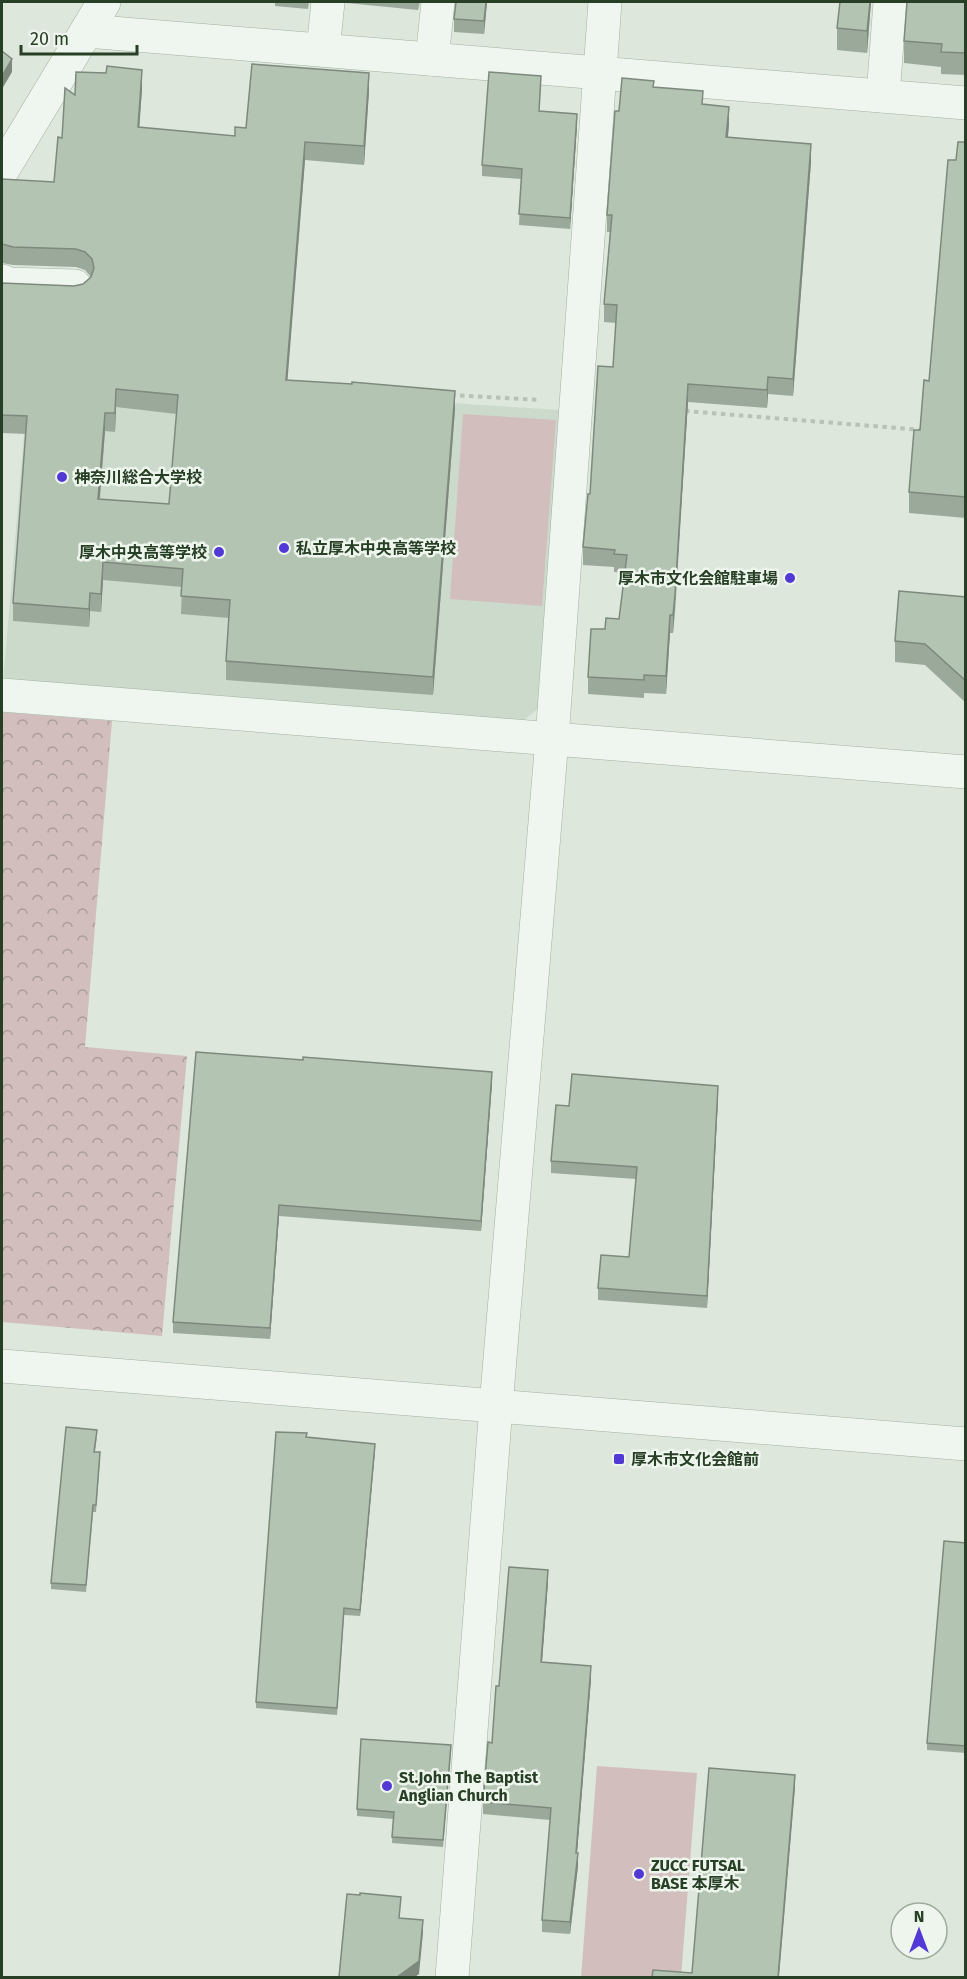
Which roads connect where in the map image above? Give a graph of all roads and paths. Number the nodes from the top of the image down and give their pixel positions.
1 (104, 2) edge
2 (328, 2) edge
3 (438, 2) edge
4 (605, 2) edge
5 (890, 2) edge
6 (87, 31) junction
7 (323, 50) junction
8 (432, 59) junction
9 (599, 73) junction
10 (883, 96) junction
11 (966, 103) edge
12 (12, 129) edge
13 (2, 171) edge
14 (2, 281) edge
15 (75, 286) edge
16 (444, 394) edge
17 (576, 403) junction
18 (682, 411) edge
19 (930, 430) edge
20 (2, 695) edge
21 (552, 739) junction
22 (966, 772) edge
23 (2, 1366) edge
24 (496, 1406) junction
25 (966, 1444) edge
26 (452, 1977) edge

1 - 6 street
2 - 7 street
3 - 8 street
4 - 9 street
5 - 10 street
6 - 7 street
6 - 12 street
7 - 8 street
8 - 9 street
9 - 10 street
9 - 17 street
10 - 11 street
12 - 13 street
14 - 15 street
16 - 17 path
17 - 21 street
18 - 19 path
20 - 21 street
21 - 22 street
21 - 24 street
23 - 24 street
24 - 25 street
24 - 26 street

